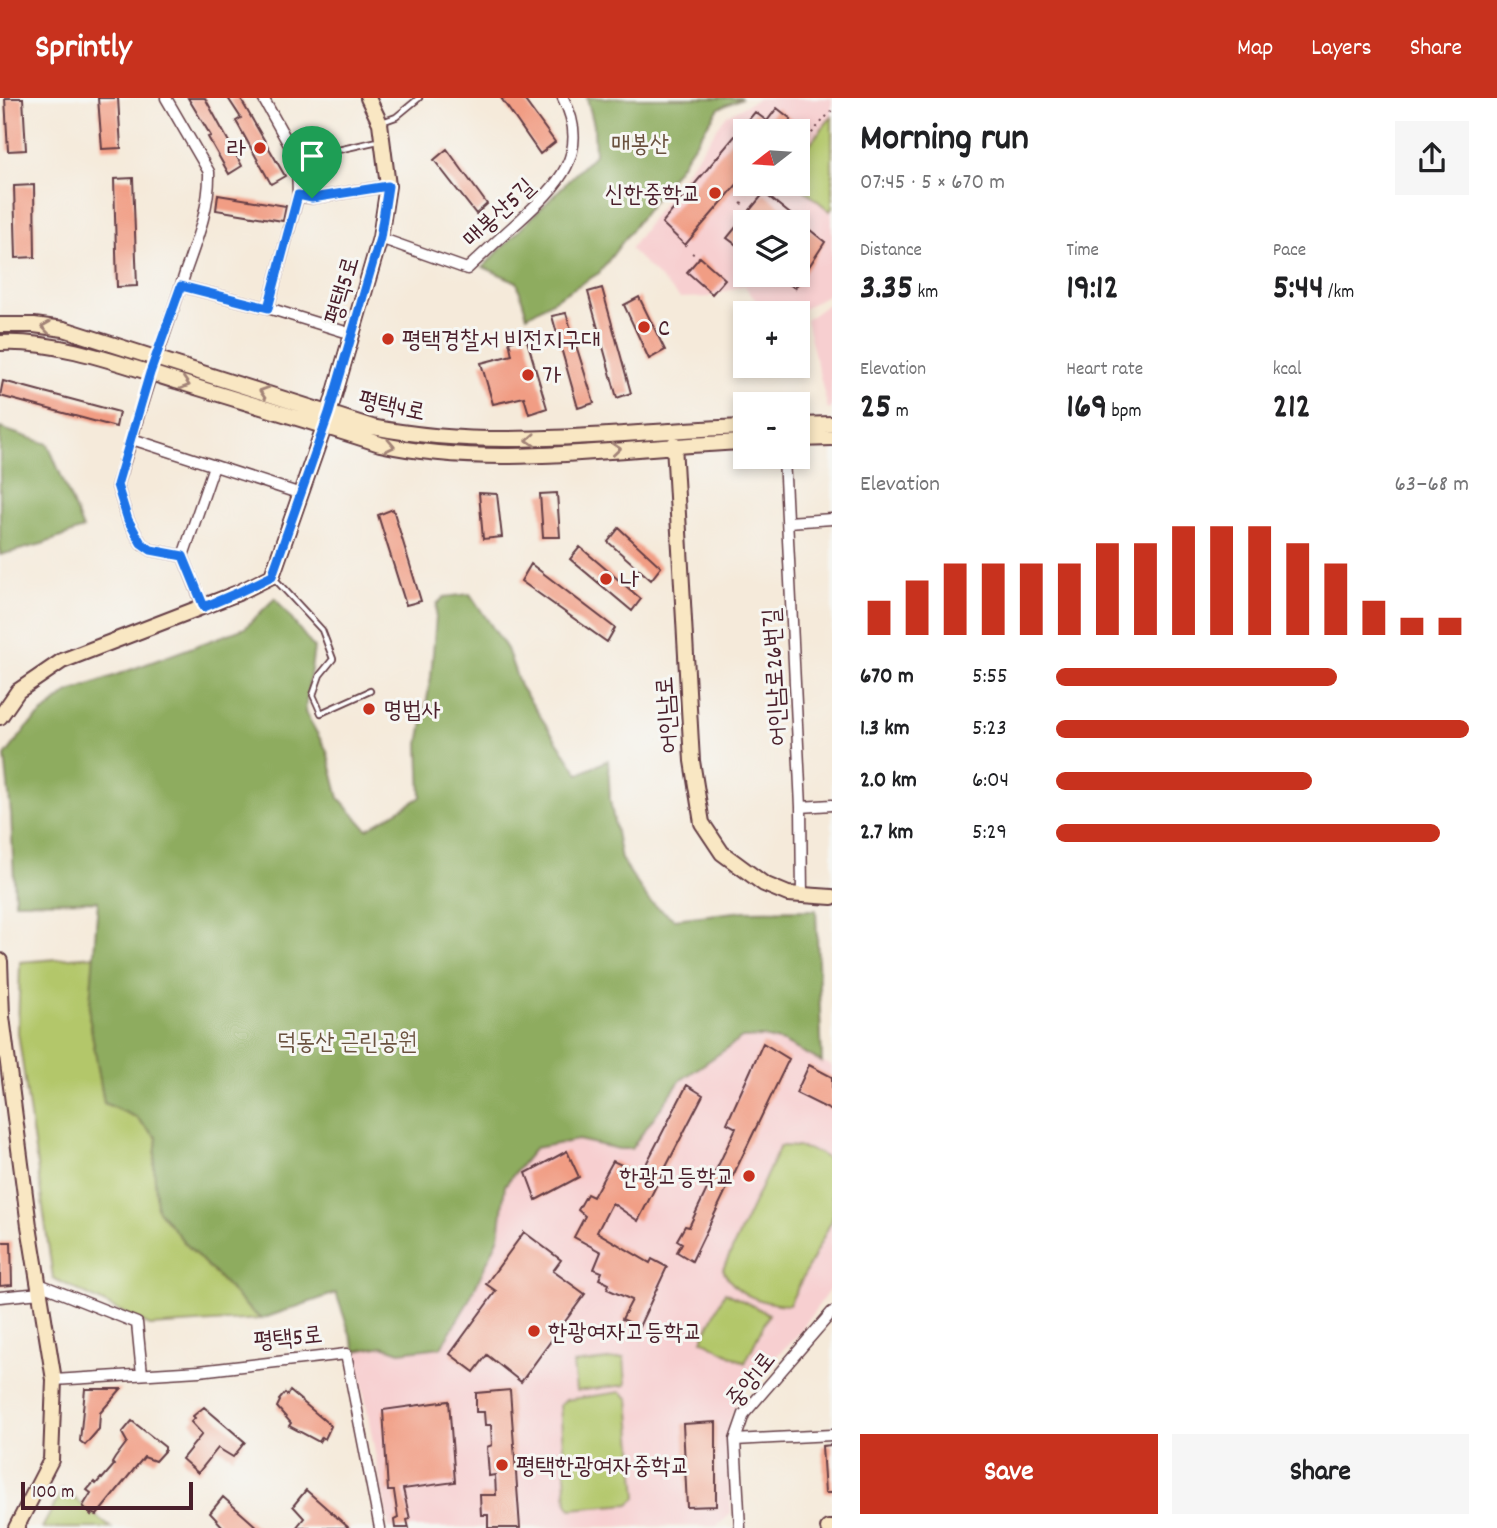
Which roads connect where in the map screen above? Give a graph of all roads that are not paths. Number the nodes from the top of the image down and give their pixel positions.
1 (166, 98) edge
2 (263, 98) edge
3 (368, 98) edge
4 (419, 98) edge
5 (563, 98) edge
6 (380, 123) junction
7 (382, 140) junction
8 (297, 159) junction
9 (388, 186) junction
10 (298, 195) junction
11 (380, 238) junction
12 (181, 286) junction
13 (268, 308) junction
14 (0, 325) edge
15 (352, 334) junction
16 (0, 343) edge
17 (156, 358) junction
18 (150, 373) junction
19 (327, 420) junction
20 (832, 424) edge
21 (810, 425) edge
22 (733, 428) edge
23 (832, 438) edge
24 (132, 439) junction
25 (810, 439) edge
26 (733, 442) edge
27 (674, 444) junction
28 (214, 466) junction
29 (785, 469) edge
30 (301, 494) junction
31 (832, 519) edge
32 (788, 522) junction
33 (183, 556) junction
34 (272, 576) junction
35 (204, 607) junction
36 (370, 691) dead end
37 (0, 717) edge
38 (832, 805) edge
39 (801, 807) junction
40 (802, 896) junction
41 (832, 897) edge
42 (0, 961) edge
43 (40, 1288) junction
44 (0, 1297) edge
45 (832, 1312) edge
46 (142, 1374) junction
47 (54, 1380) junction
48 (832, 1435) edge
49 (735, 1440) junction
50 (16, 1528) edge
51 (380, 1528) edge
52 (740, 1528) edge

1 - 12 street
2 - 8 street
3 - 6 street, 평택5로
4 - 6 lane
5 - 11 street, 매봉산5길
6 - 7 street, 평택5로
7 - 8 lane
7 - 9 street, 평택5로
8 - 10 street
9 - 10 street
9 - 11 street, 평택5로
10 - 13 street
11 - 15 street, 평택5로
12 - 13 street
12 - 17 street
13 - 15 street
17 -> 14 street, 평택4로
15 - 19 street, 평택5로
16 - 18 street, 평택4로
17 - 18 street
19 -> 17 street, 평택4로
18 -> 19 street, 평택4로
18 - 24 street
22 -> 19 street, 평택4로
19 -> 27 street, 평택4로
19 - 30 street, 평택5로
20 - 21 street
23 - 25 street
24 - 28 street
24 - 33 street
26 - 27 street, 평택4로
27 - 40 street, 어인남로
28 - 30 street
28 - 33 street
29 - 32 street, 어인남로26번길
30 - 34 street, 평택5로
31 - 32 street
32 - 39 street, 어인남로26번길
33 - 35 street
34 - 35 street
34 - 36 lane
35 - 37 street
38 - 39 street
39 - 40 street, 어인남로26번길
40 - 41 street, 어인남로
42 - 43 street
43 - 44 street
43 - 46 street
43 - 47 street
45 - 49 street, 중앙1로
46 - 47 street, 평택5로
46 - 51 street, 평택5로
47 - 50 street
48 - 49 street
49 - 52 street, 중앙1로

